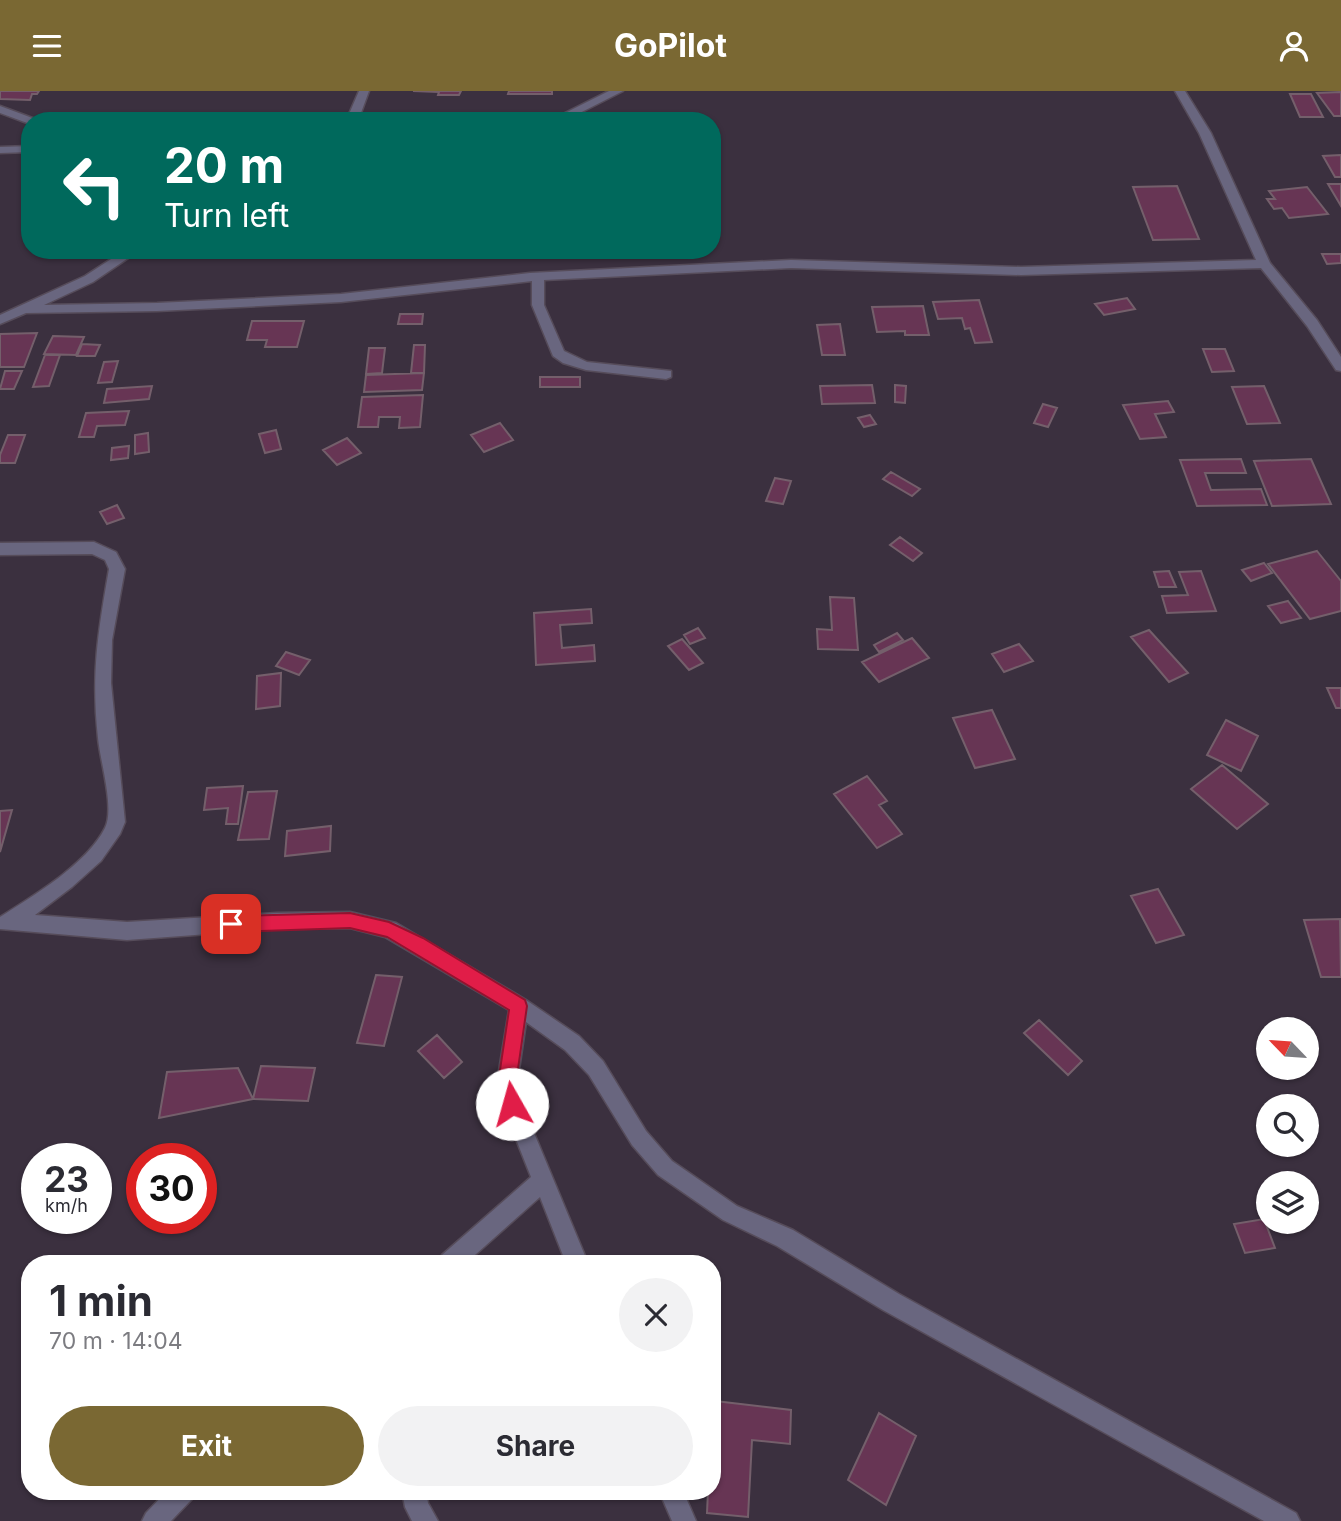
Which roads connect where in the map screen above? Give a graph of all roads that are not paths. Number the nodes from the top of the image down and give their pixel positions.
1 (364, 91) edge
2 (618, 91) edge
3 (1180, 91) edge
4 (0, 109) edge
5 (356, 112) edge
6 (573, 112) edge
7 (21, 117) edge
8 (21, 149) edge
9 (0, 150) edge
10 (120, 259) edge
11 (1264, 264) junction
12 (538, 277) junction
13 (26, 309) junction
14 (0, 320) edge
15 (1341, 367) edge
16 (666, 374) dead end
17 (0, 549) edge
18 (4, 924) edge
19 (519, 1006) junction
20 (543, 1180) junction
21 (459, 1255) edge
22 (575, 1255) edge
23 (175, 1500) edge
24 (415, 1500) edge
25 (675, 1500) edge
26 (153, 1521) edge
27 (426, 1521) edge
28 (684, 1521) edge
29 (1287, 1521) edge

1 - 5 street
2 - 6 street
3 - 11 street
4 - 7 street
8 - 9 street
10 - 13 street
11 - 12 street
11 - 15 street
12 - 13 street
12 - 16 street
13 - 14 street
17 - 18 street
18 - 19 street
19 - 20 street
19 - 29 street
20 - 21 street
20 - 22 street
23 - 26 street
24 - 27 street
25 - 28 street

